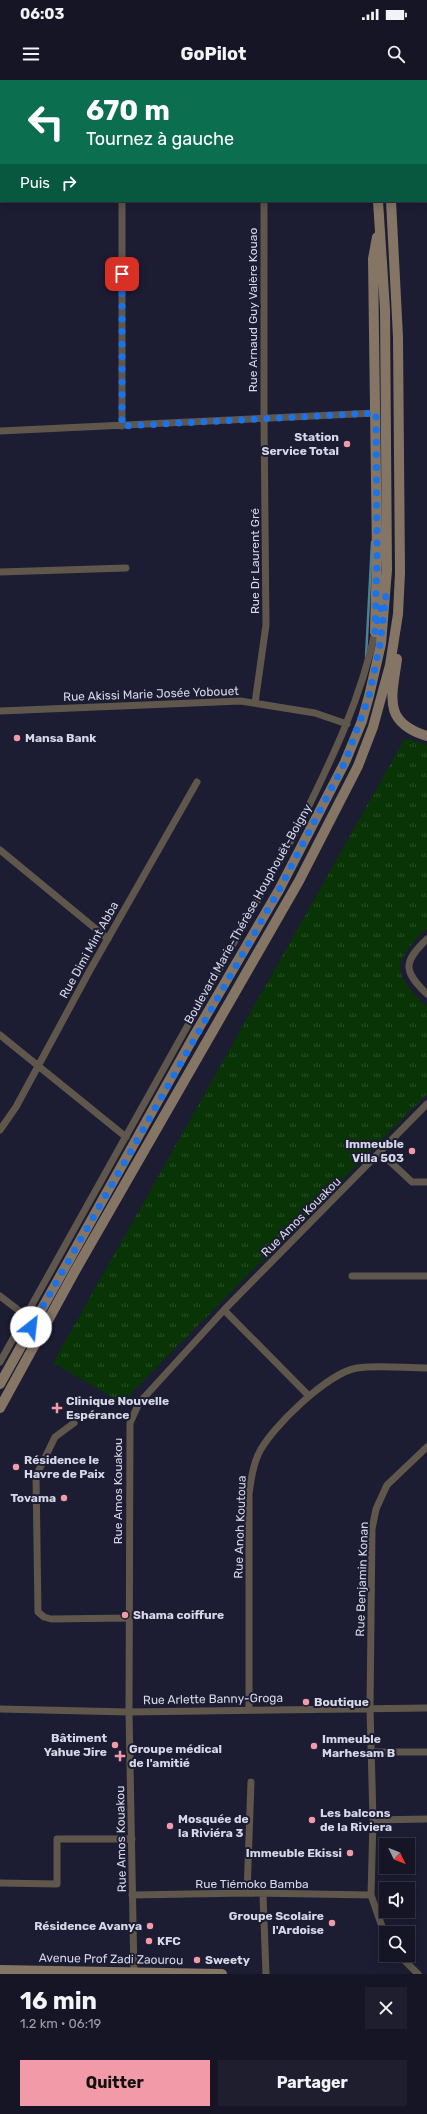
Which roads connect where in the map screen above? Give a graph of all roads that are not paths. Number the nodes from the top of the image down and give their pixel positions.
1 (122, 202) edge
2 (264, 202) edge
3 (378, 202) edge
4 (391, 202) edge
5 (380, 221) junction
6 (376, 413) junction
7 (264, 418) junction
8 (122, 426) junction
9 (0, 431) edge
10 (126, 568) dead end
11 (0, 572) edge
12 (386, 596) junction
13 (398, 614) junction
14 (375, 632) junction
15 (255, 703) junction
16 (0, 711) edge
17 (348, 724) junction
18 (427, 736) edge
19 (197, 782) dead end
20 (0, 850) edge
21 (108, 939) junction
22 (427, 939) edge
23 (427, 994) edge
24 (0, 1035) edge
25 (39, 1066) junction
26 (427, 1104) edge
27 (0, 1130) edge
28 (126, 1137) junction
29 (381, 1152) junction
30 (427, 1182) edge
31 (352, 1276) dead end
32 (427, 1276) edge
33 (0, 1296) edge
34 (224, 1310) junction
35 (24, 1314) junction
36 (0, 1362) edge
37 (427, 1368) edge
38 (0, 1384) edge
39 (309, 1396) junction
40 (0, 1408) edge
41 (74, 1424) dead end
42 (427, 1447) edge
43 (129, 1618) junction
44 (370, 1708) junction
45 (427, 1708) edge
46 (0, 1709) edge
47 (249, 1709) junction
48 (129, 1712) junction
49 (371, 1752) junction
50 (427, 1752) edge
51 (251, 1782) dead end
52 (427, 1819) edge
53 (373, 1820) junction
54 (132, 1839) junction
55 (0, 1883) edge
56 (247, 1894) junction
57 (132, 1895) junction
58 (263, 1895) junction
59 (371, 1895) junction
60 (382, 1926) edge
61 (406, 1962) edge
62 (0, 1970) edge
63 (56, 1973) edge
64 (134, 1973) edge
65 (222, 1974) edge
66 (266, 1974) edge
67 (418, 1974) edge

1 - 8 street
2 - 7 street, Rue Arnaud Guy Valère Kouao
3 - 5 main road, Boulevard Marie-Thérèse Houphouët-Boigny
4 - 13 main road, Boulevard Marie-Thérèse Houphouët-Boigny
5 - 6 main road
5 - 12 main road, Boulevard Marie-Thérèse Houphouët-Boigny
6 - 7 street
6 - 14 main road
7 - 8 street
7 - 15 street, Rue Dr Laurent Gré
8 - 9 street
10 - 11 street
12 - 14 street
12 - 38 main road, Boulevard Marie-Thérèse Houphouët-Boigny
13 - 18 main road
13 - 40 main road, Boulevard Marie-Thérèse Houphouët-Boigny
14 - 17 street
15 - 16 street, Rue Akissi Marie Josée Yobouet
15 - 17 street, Rue Akissi Marie Josée Yobouet
17 - 28 street
19 - 21 street, Rue Dimi Mint Abba
20 - 21 street
21 - 25 street, Rue Dimi Mint Abba
22 - 23 street
24 - 25 street
25 - 27 street, Rue Dimi Mint Abba
25 - 28 street
26 - 29 street, Rue Amos Kouakou
28 - 35 street
29 - 30 street
29 - 34 street, Rue Amos Kouakou
31 - 32 street
33 - 35 street
34 - 39 street
34 - 43 street, Rue Amos Kouakou
35 - 36 street
37 - 39 street, Rue Anoh Koutoua
39 - 47 street, Rue Anoh Koutoua
41 - 43 street
42 - 44 street, Rue Benjamin Konan
43 - 48 street, Rue Amos Kouakou
44 - 45 street, Rue Arlette Banny-Groga
44 - 47 street, Rue Arlette Banny-Groga
44 - 49 street, Rue Benjamin Konan
46 - 48 street, Rue Arlette Banny-Groga
47 - 48 street, Rue Arlette Banny-Groga
48 - 54 street, Rue Amos Kouakou
49 - 50 street
49 - 53 street, Rue Benjamin Konan
51 - 56 street
52 - 53 street
53 - 59 street, Rue Benjamin Konan
54 - 55 street
54 - 57 street, Rue Amos Kouakou
56 - 57 street, Rue Tiémoko Bamba
56 - 58 street, Rue Tiémoko Bamba
57 - 64 street, Rue Amos Kouakou
58 - 59 street, Rue Tiémoko Bamba
58 - 66 street
59 - 60 street
61 - 67 street
62 - 63 main road, Avenue Prof Zadi Zaourou
63 - 64 main road, Avenue Prof Zadi Zaourou
64 - 65 main road, Avenue Prof Zadi Zaourou

